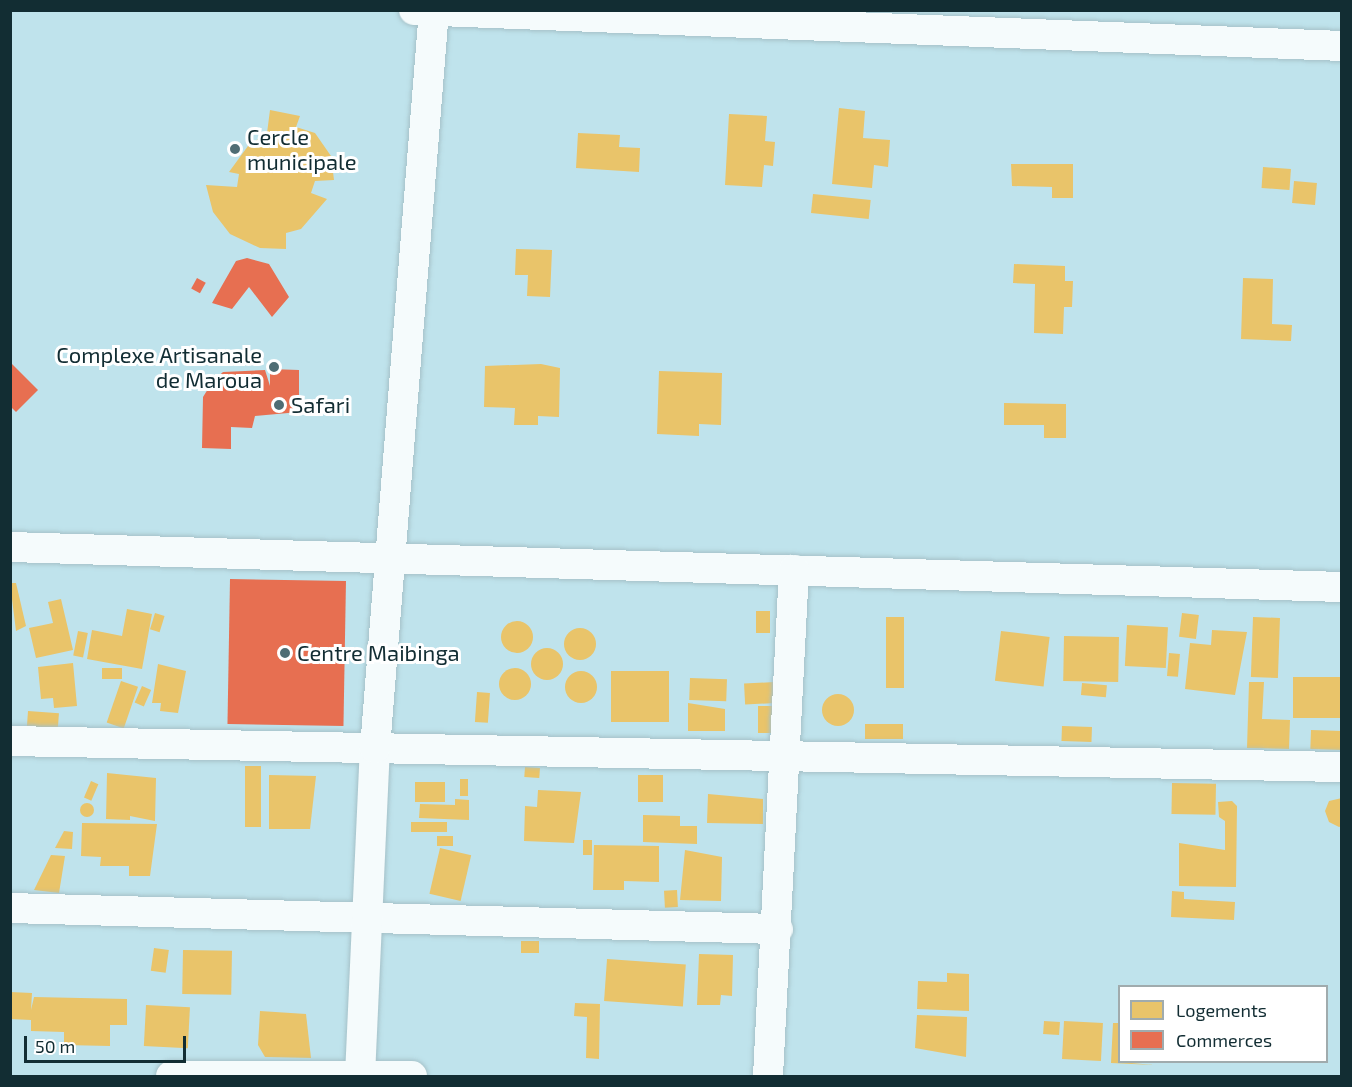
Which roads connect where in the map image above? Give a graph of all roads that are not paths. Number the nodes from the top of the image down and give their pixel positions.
1 (414, 10) edge
2 (434, 11) edge
3 (1341, 46) edge
4 (10, 547) edge
5 (389, 558) junction
6 (794, 570) junction
7 (1341, 587) edge
8 (10, 741) edge
9 (375, 748) junction
10 (788, 758) junction
11 (1341, 767) edge
12 (10, 908) edge
13 (368, 915) junction
14 (778, 929) junction
15 (360, 1076) edge
16 (171, 1077) edge
17 (412, 1077) edge
18 (768, 1077) edge

1 - 2 street
2 - 3 street
2 - 5 street
4 - 5 street
5 - 6 street
5 - 9 street
6 - 7 street
6 - 10 street
8 - 9 street
9 - 10 street
9 - 13 street
10 - 11 street
10 - 14 street
12 - 13 street
13 - 14 street
13 - 15 street
14 - 18 street
15 - 16 street
15 - 17 street

